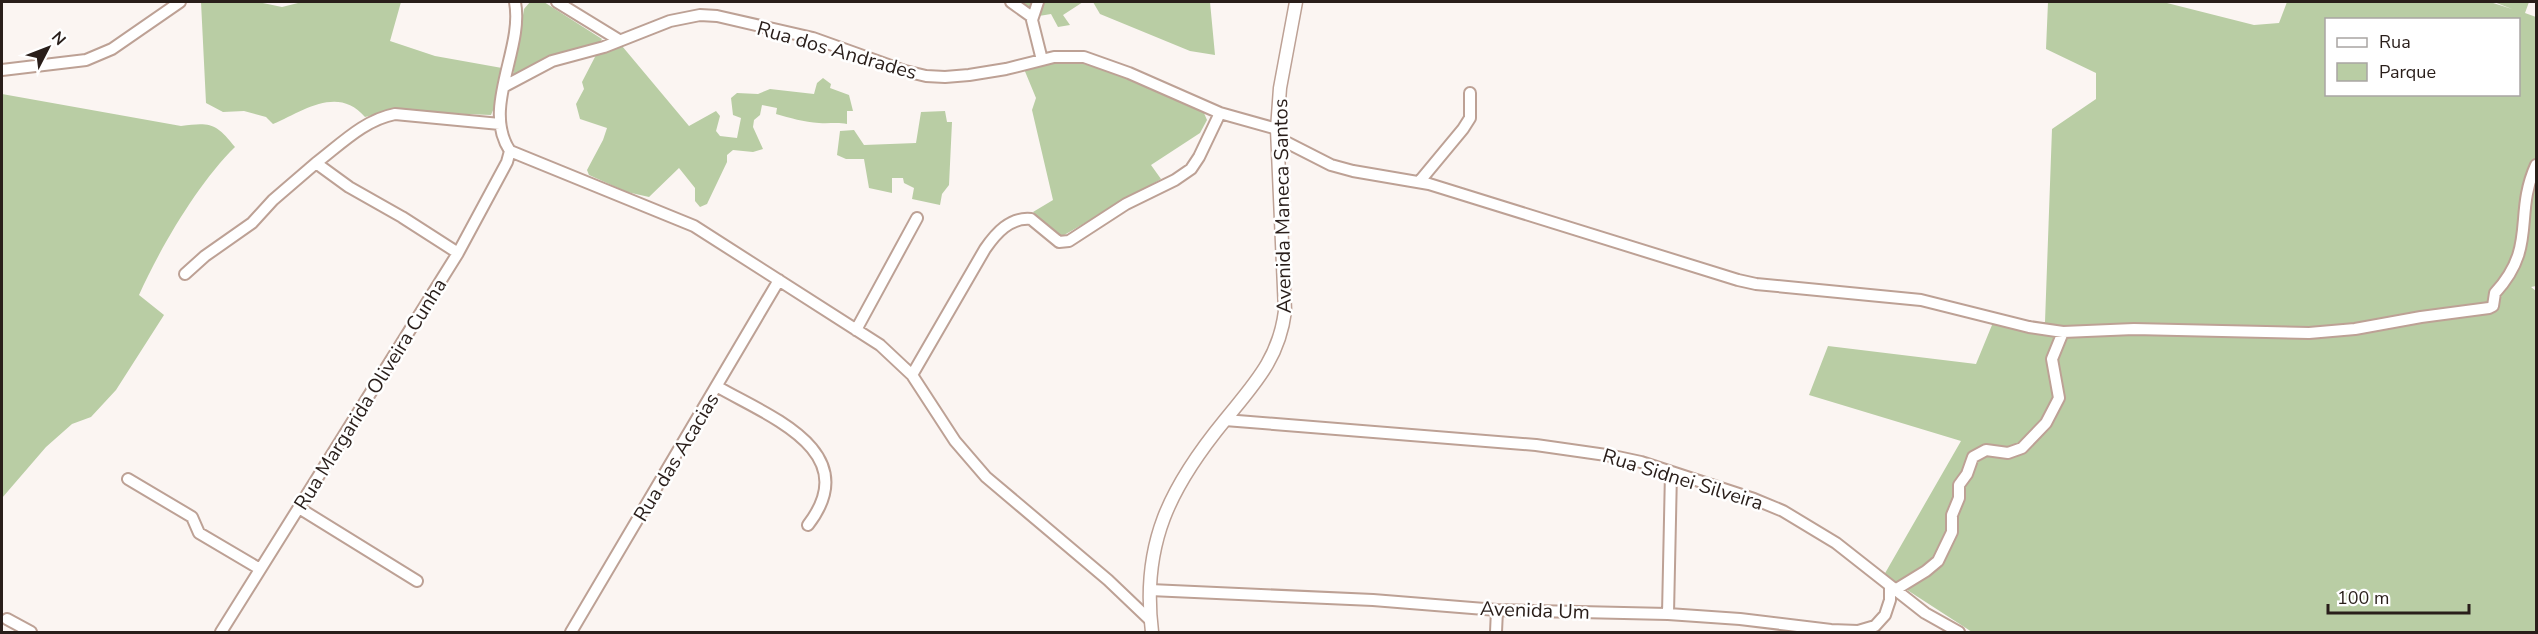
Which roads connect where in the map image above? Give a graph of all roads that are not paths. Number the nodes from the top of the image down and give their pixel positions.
1 (180, 2) edge
2 (515, 2) edge
3 (557, 2) edge
4 (1011, 2) edge
5 (1038, 2) edge
6 (1296, 2) edge
7 (1032, 17) junction
8 (619, 40) junction
9 (1042, 60) junction
10 (2, 70) edge
11 (505, 86) junction
12 (1470, 93) dead end
13 (1220, 114) junction
14 (500, 124) junction
15 (1278, 134) junction
16 (510, 151) junction
17 (316, 163) junction
18 (2536, 165) edge
19 (1419, 182) junction
20 (917, 218) dead end
21 (458, 253) junction
22 (185, 274) dead end
23 (779, 280) junction
24 (856, 330) junction
25 (2063, 332) junction
26 (912, 375) junction
27 (717, 387) junction
28 (1225, 420) junction
29 (1671, 472) junction
30 (128, 479) dead end
31 (299, 508) junction
32 (808, 525) dead end
33 (260, 569) junction
34 (417, 581) dead end
35 (1892, 588) junction
36 (1150, 590) junction
37 (1497, 610) junction
38 (1668, 614) junction
39 (7, 619) dead end
40 (1152, 627) edge
41 (1831, 632) edge
42 (31, 633) edge
43 (221, 633) edge
44 (571, 633) edge
45 (1496, 633) edge
46 (1959, 633) edge

1 - 10 street
2 - 11 street
3 - 8 street
4 - 7 street
5 - 7 street
6 - 15 street, Avenida Maneca Santos
7 - 9 street
8 - 9 street, Rua dos Andrades
8 - 11 street, Rua dos Andrades
9 - 13 street, Rua dos Andrades
11 - 14 street
12 - 19 street
13 - 15 street, Rua dos Andrades
13 - 26 street
14 - 16 street
14 - 17 street
15 - 19 street, Rua dos Andrades
15 - 28 street, Avenida Maneca Santos
16 - 21 street, Rua Margarida Oliveira Cunha
16 - 23 street
17 - 21 street
17 - 22 street
18 - 25 street, Rua dos Andrades
19 - 25 street, Rua dos Andrades
20 - 24 street
21 - 31 street, Rua Margarida Oliveira Cunha
23 - 24 street
23 - 27 street, Rua das Acacias
24 - 26 street
25 - 35 street
26 - 40 street
27 - 32 street
27 - 44 street, Rua das Acacias
28 - 29 street, Rua Sidnei Silveira
28 - 36 street, Avenida Maneca Santos
29 - 35 street, Rua Sidnei Silveira
29 - 38 street
30 - 33 street
31 - 33 street, Rua Margarida Oliveira Cunha
31 - 34 street
33 - 43 street, Rua Margarida Oliveira Cunha
35 - 41 street, Avenida Um
35 - 46 street, Rua Sidnei Silveira
36 - 37 street, Avenida Um
36 - 40 street, Avenida Maneca Santos
37 - 38 street, Avenida Um
37 - 45 street
38 - 41 street, Avenida Um
39 - 42 street

